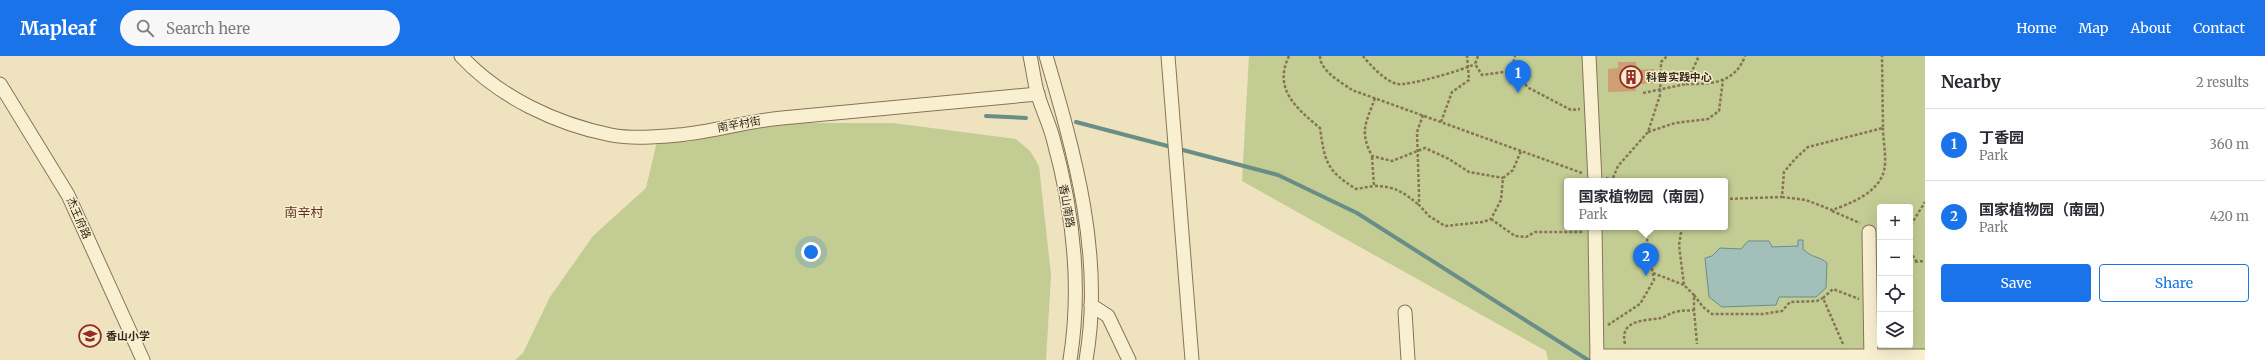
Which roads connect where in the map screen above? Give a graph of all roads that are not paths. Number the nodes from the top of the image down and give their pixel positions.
1 (461, 56) edge
2 (1030, 56) edge
3 (1046, 56) edge
4 (1168, 56) edge
5 (1589, 56) edge
6 (0, 84) edge
7 (1038, 94) junction
8 (1595, 178) edge
9 (1596, 230) edge
10 (1869, 232) road end
11 (1091, 305) junction
12 (1405, 312) dead end
13 (1925, 356) edge
14 (1597, 358) edge
15 (1871, 358) edge
16 (143, 360) edge
17 (1070, 360) edge
18 (1086, 360) edge
19 (1129, 360) edge
20 (1192, 360) edge
21 (1408, 360) edge

1 - 7 street, 南辛村街
2 - 7 street, 香山南路
3 - 11 street, 香山南路
4 - 20 street
5 - 8 street
6 - 16 street, 杰王府路
7 - 17 street, 香山南路
9 - 14 street
10 - 15 street
11 - 18 street, 香山南路
11 - 19 street
12 - 21 street
13 - 15 street
14 - 15 street

